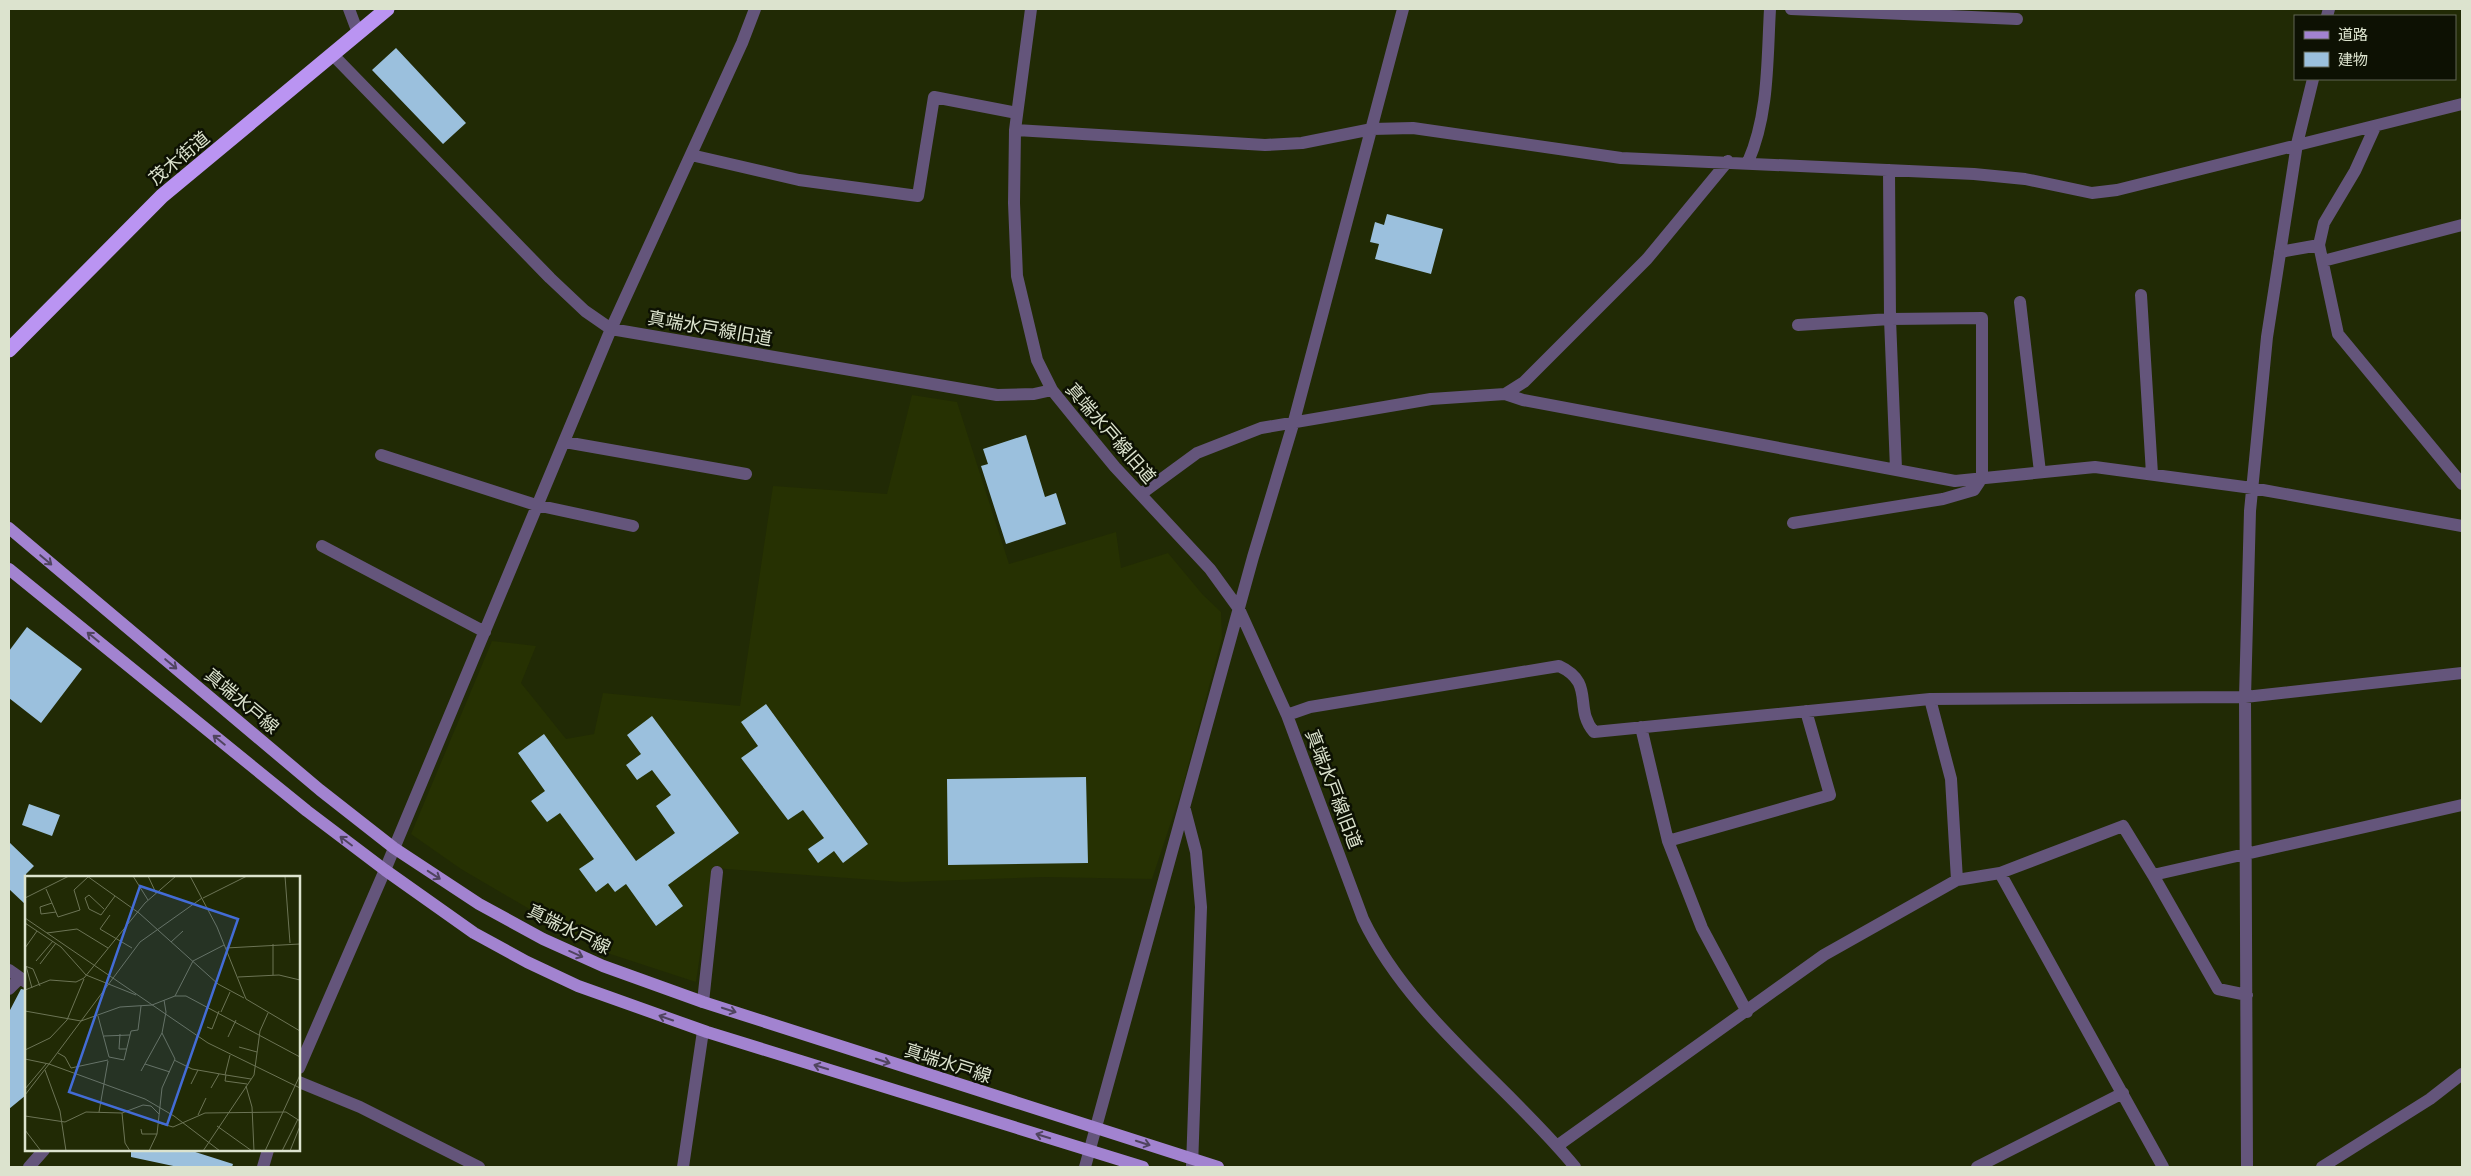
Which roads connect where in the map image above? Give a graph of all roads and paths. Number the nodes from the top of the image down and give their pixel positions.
1 (349, 9) edge
2 (387, 9) edge
3 (755, 9) edge
4 (1031, 9) edge
5 (1403, 9) edge
6 (1770, 9) edge
7 (1791, 9) edge
8 (2017, 19) dead end
9 (358, 33) junction
10 (332, 54) junction
11 (2312, 80) edge
12 (2462, 104) edge
13 (1017, 112) junction
14 (2375, 127) junction
15 (1372, 129) junction
16 (1014, 130) junction
17 (2297, 144) junction
18 (691, 154) junction
19 (1728, 162) junction
20 (1748, 162) junction
21 (1890, 170) junction
22 (2462, 225) edge
23 (2319, 245) junction
24 (2280, 252) junction
25 (2323, 261) junction
26 (2141, 295) dead end
27 (2020, 302) dead end
28 (1890, 319) junction
29 (1798, 325) dead end
30 (611, 328) junction
31 (9, 350) edge
32 (1052, 390) junction
33 (1505, 394) junction
34 (1294, 421) junction
35 (565, 442) junction
36 (381, 454) dead end
37 (1896, 468) junction
38 (2040, 472) junction
39 (746, 474) dead end
40 (2152, 474) junction
41 (1982, 478) junction
42 (2462, 484) edge
43 (2252, 488) junction
44 (1140, 494) junction
45 (536, 505) junction
46 (1792, 523) dead end
47 (633, 526) dead end
48 (2462, 526) edge
49 (9, 528) edge
50 (322, 546) dead end
51 (9, 569) edge
52 (1239, 609) junction
53 (485, 632) junction
54 (2462, 673) edge
55 (2245, 696) junction
56 (1930, 699) junction
57 (1806, 711) junction
58 (1287, 715) junction
59 (1641, 727) junction
60 (2462, 805) edge
61 (1185, 810) junction
62 (1668, 841) junction
63 (394, 848) junction
64 (2246, 855) junction
65 (385, 870) junction
66 (717, 872) dead end
67 (2000, 873) junction
68 (2153, 875) junction
69 (1957, 880) junction
70 (9, 970) edge
71 (23, 980) edge
72 (9, 989) edge
73 (2247, 995) junction
74 (703, 1002) junction
75 (1747, 1012) junction
76 (704, 1030) junction
77 (300, 1066) edge
78 (2462, 1074) edge
79 (300, 1082) edge
80 (2123, 1093) junction
81 (1096, 1128) junction
82 (1557, 1146) junction
83 (1090, 1150) junction
84 (43, 1151) edge
85 (268, 1151) edge
86 (1193, 1163) edge
87 (29, 1167) edge
88 (264, 1167) edge
89 (479, 1167) edge
90 (683, 1167) edge
91 (1085, 1167) edge
92 (1143, 1167) edge
93 (1218, 1167) edge
94 (1575, 1167) edge
95 (1976, 1167) edge
96 (2163, 1167) edge
97 (2247, 1167) edge
98 (2322, 1167) edge

1 - 9 street
2 - 9 highway, 茂木街道
3 - 18 street
4 - 13 street
5 - 15 street
6 - 20 street
7 - 8 street
9 - 10 highway, 茂木街道
10 - 30 street, 真端水戸線旧道
10 - 31 highway, 茂木街道
11 - 17 street
12 - 14 street
13 - 16 street
13 - 18 street
14 - 17 street
14 - 23 street
15 - 16 street
15 - 19 street
15 - 34 street
16 - 32 street
17 - 21 street
17 - 24 street
18 - 30 street
19 - 20 street
19 - 33 street
20 - 21 street
21 - 28 street
22 - 25 street
23 - 24 street
23 - 25 street
24 - 43 street
25 - 42 street
26 - 40 street
27 - 38 street
28 - 29 street
28 - 37 street
28 - 41 street
30 - 32 street, 真端水戸線旧道
30 - 35 street
32 - 44 street, 真端水戸線旧道
33 - 34 street
33 - 37 street
34 - 44 street
34 - 52 street
35 - 39 street
35 - 45 street
36 - 45 street
37 - 41 street
38 - 40 street
38 - 41 street
40 - 43 street
41 - 46 street
43 - 48 street
43 - 55 street
44 - 52 street, 真端水戸線旧道
45 - 47 street
45 - 53 street
49 -> 63 main road, 真端水戸線
50 - 53 street
65 -> 51 main road
52 - 58 street, 真端水戸線旧道
52 - 61 street
53 - 63 street
54 - 55 street
55 - 56 street
55 - 64 street
56 - 57 street
56 - 69 street
57 - 59 street
57 - 62 street
58 - 59 street
58 - 82 street, 真端水戸線旧道
59 - 62 street
60 - 64 street
61 - 81 street
61 - 86 street
62 - 75 street
63 - 65 street
63 -> 74 main road, 真端水戸線
64 - 68 street
64 - 73 street
76 -> 65 main road
65 - 77 street
66 - 74 street
67 - 68 street
67 - 69 street
67 - 80 street
68 - 73 street
69 - 75 street
70 - 71 street
71 - 72 street
73 - 97 street
74 -> 81 main road, 真端水戸線
75 - 82 street
83 -> 76 main road
76 - 90 street
78 - 98 street
79 - 89 street
80 - 95 street
80 - 96 street
81 - 83 street
81 -> 86 main road, 真端水戸線
82 - 94 street, 真端水戸線旧道
83 - 91 street
83 - 92 main road
84 - 87 street
85 - 88 street
86 - 93 main road, 真端水戸線

